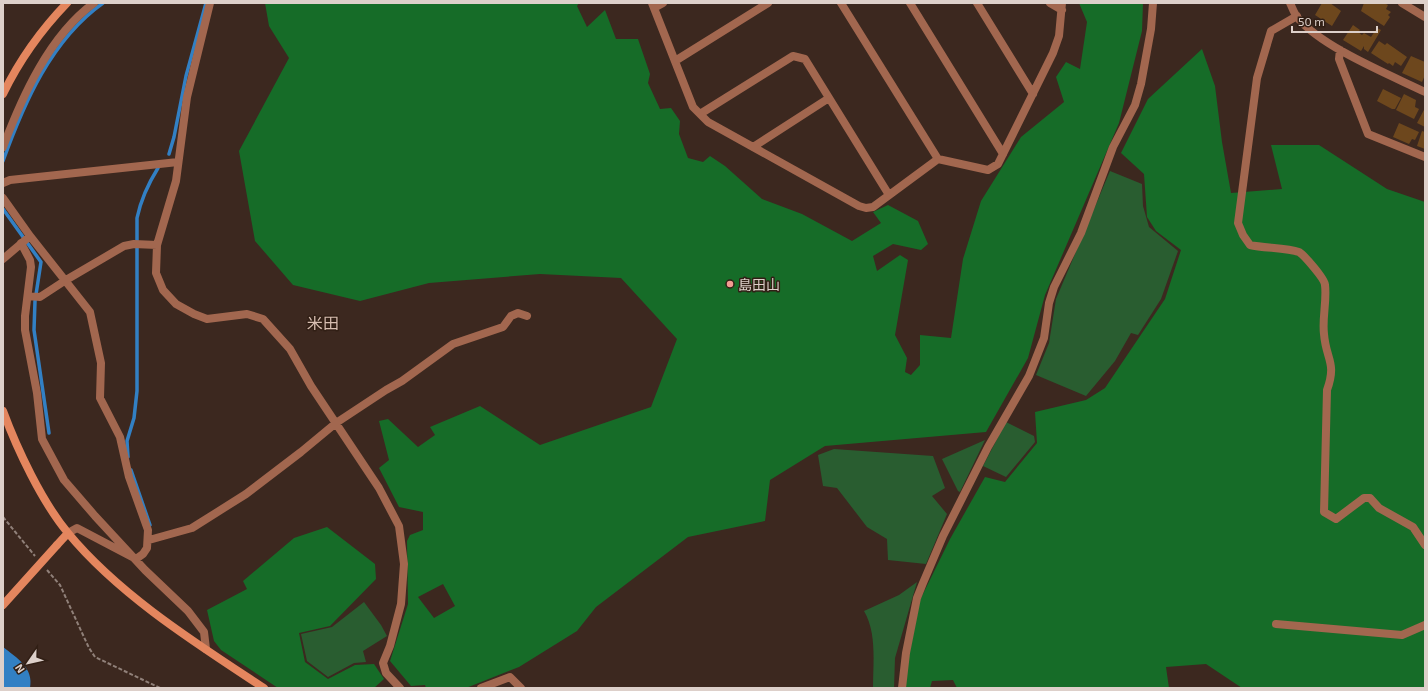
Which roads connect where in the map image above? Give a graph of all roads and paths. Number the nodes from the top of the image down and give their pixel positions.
1 (67, 3) edge
2 (94, 3) edge
3 (210, 3) edge
4 (663, 3) edge
5 (768, 3) edge
6 (841, 3) edge
7 (910, 3) edge
8 (977, 3) edge
9 (1050, 3) edge
10 (1153, 3) edge
11 (1290, 3) edge
12 (1402, 3) edge
13 (653, 6) edge
14 (1062, 7) edge
15 (1297, 16) junction
16 (1425, 17) edge
17 (1340, 50) junction
18 (675, 61) junction
19 (1425, 92) edge
20 (3, 94) edge
21 (1033, 94) junction
22 (829, 98) junction
23 (700, 114) junction
24 (3, 147) edge
25 (753, 147) junction
26 (1003, 154) junction
27 (1425, 157) edge
28 (938, 158) junction
29 (178, 162) junction
30 (3, 183) edge
31 (889, 195) junction
32 (3, 198) edge
33 (25, 240) junction
34 (157, 245) junction
35 (3, 259) edge
36 (66, 280) junction
37 (33, 296) junction
38 (527, 316) dead end
39 (3, 411) edge
40 (336, 423) junction
41 (3, 517) edge
42 (68, 533) junction
43 (149, 540) junction
44 (1425, 545) edge
45 (36, 557) dead end
46 (136, 559) junction
47 (46, 568) dead end
48 (3, 605) edge
49 (1276, 624) dead end
50 (1425, 625) edge
51 (206, 649) junction
52 (160, 688) edge
53 (264, 688) edge
54 (400, 688) edge
55 (481, 688) edge
56 (521, 688) edge
57 (902, 688) edge

1 - 20 street
2 - 24 street
3 - 29 street
4 - 13 street
5 - 18 street
6 - 28 street
7 - 26 street
8 - 21 street
9 - 14 street
10 - 57 street
11 - 15 street
12 - 16 street
13 - 18 street
14 - 21 street
15 - 17 street
15 - 44 street
17 - 19 street
17 - 27 street
18 - 23 street
21 - 26 street
22 - 23 street
22 - 25 street
22 - 31 street
23 - 25 street
25 - 31 street
26 - 28 street
28 - 31 street
29 - 30 street
29 - 34 street
32 - 33 street
33 - 35 street
33 - 36 street
33 - 37 street
34 - 36 street
34 - 40 street
36 - 37 street
36 - 43 street
37 - 46 street
38 - 40 street
39 - 42 street
40 - 43 street
40 - 54 street
41 - 45 path
42 - 46 street
42 - 48 street, bridge
42 - 51 street
43 - 46 street
46 - 51 street
47 - 52 path
49 - 50 street
51 - 53 street
55 - 56 street

